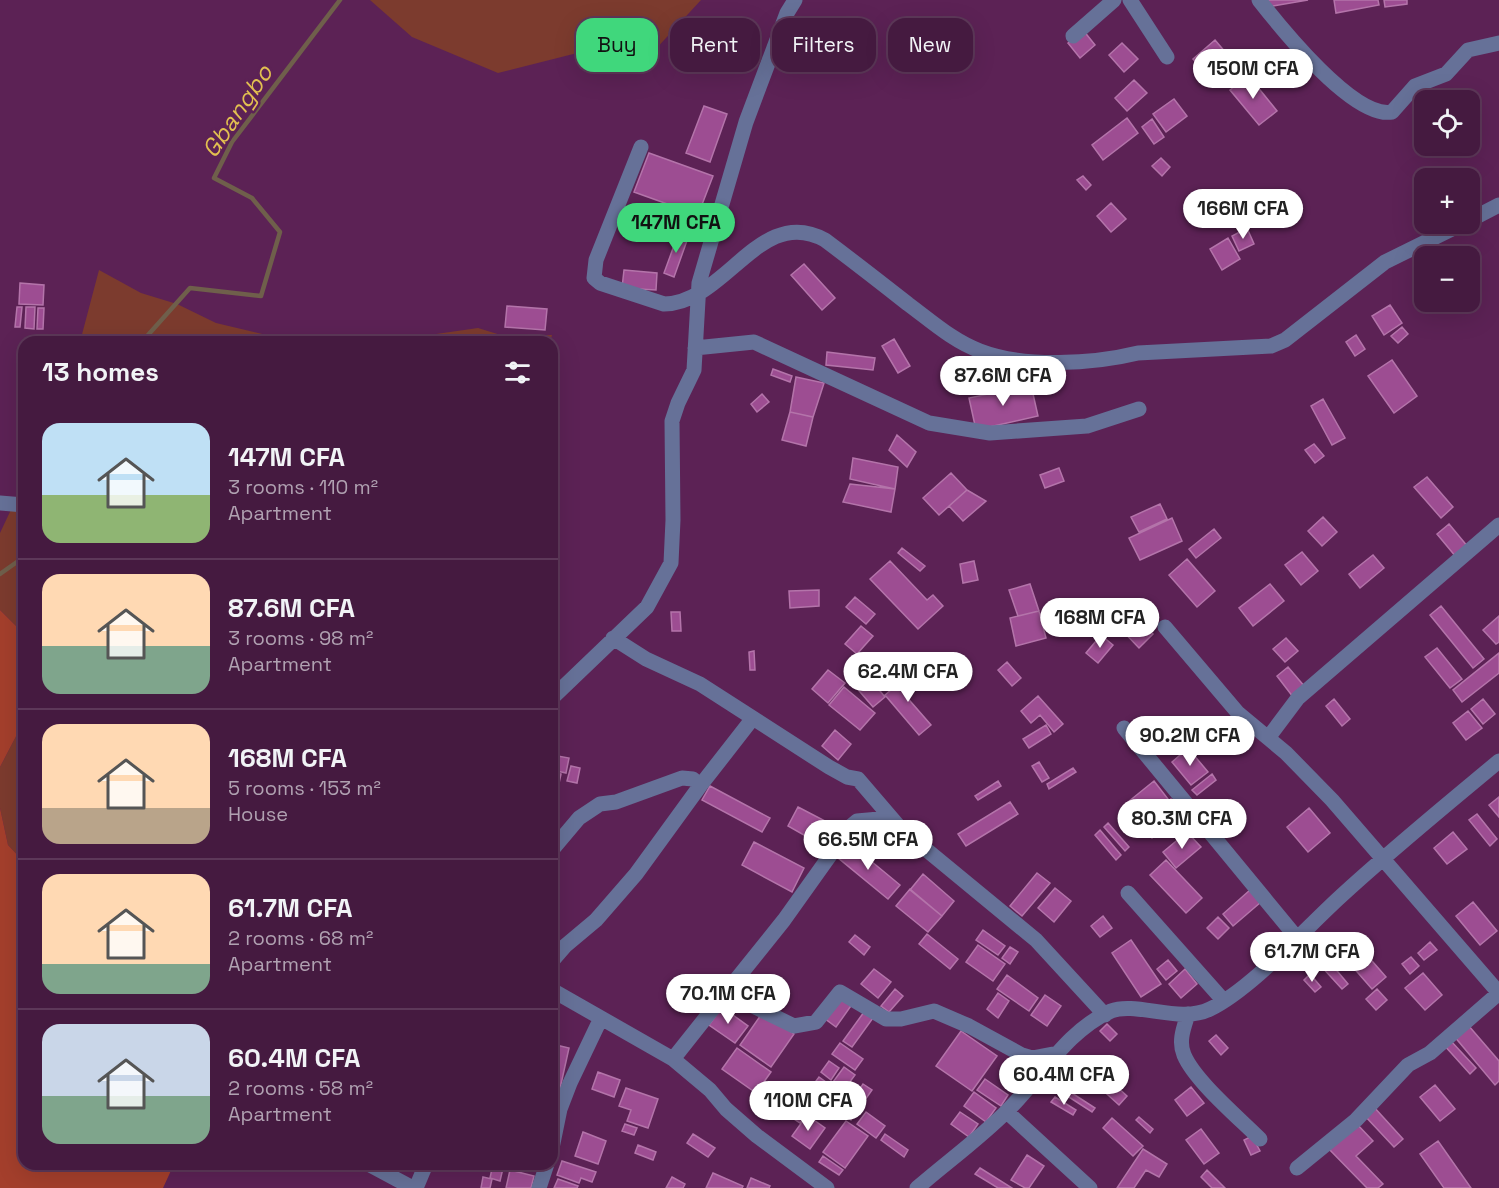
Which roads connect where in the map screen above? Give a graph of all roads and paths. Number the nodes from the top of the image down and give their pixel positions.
1 (795, 0) edge
2 (1114, 0) edge
3 (1130, 0) edge
4 (1259, 0) edge
5 (1073, 36) dead end
6 (1499, 43) edge
7 (1167, 57) dead end
8 (641, 147) dead end
9 (1499, 206) edge
10 (1480, 215) edge
11 (1442, 234) edge
12 (698, 294) junction
13 (695, 348) junction
14 (1139, 409) dead end
15 (0, 503) edge
16 (18, 504) edge
17 (1499, 525) edge
18 (1165, 627) dead end
19 (613, 638) junction
20 (558, 692) edge
21 (753, 718) junction
22 (1125, 728) dead end
23 (1269, 738) junction
24 (1499, 761) edge
25 (700, 786) junction
26 (890, 818) junction
27 (558, 843) edge
28 (1383, 857) junction
29 (1128, 893) dead end
30 (1297, 938) junction
31 (558, 955) edge
32 (558, 993) edge
33 (1499, 993) edge
34 (723, 996) junction
35 (1223, 1000) junction
36 (1188, 1014) junction
37 (1105, 1015) junction
38 (601, 1018) junction
39 (1058, 1053) junction
40 (673, 1059) junction
41 (1006, 1112) junction
42 (558, 1122) edge
43 (1260, 1139) dead end
44 (1297, 1168) dead end
45 (380, 1170) edge
46 (423, 1170) edge
47 (545, 1170) edge
48 (414, 1188) edge
49 (539, 1188) edge
50 (827, 1188) edge
51 (917, 1188) edge
52 (1090, 1188) edge

1 - 12 street
2 - 5 street
3 - 7 street
4 - 6 street
8 - 12 street
9 - 10 street
11 - 12 street
12 - 13 street
13 - 14 street
13 - 19 street
15 - 16 street
17 - 23 street
18 - 23 street
19 - 20 street
19 - 21 street
21 - 25 street
21 - 26 street
22 - 30 street
23 - 28 street
24 - 28 street
25 - 27 street
25 - 31 street
26 - 34 street
26 - 37 street
28 - 30 street
28 - 33 street
29 - 35 street
30 - 35 street
32 - 38 street
33 - 44 street
34 - 39 street
34 - 40 street
35 - 36 street
36 - 37 street
36 - 43 street
37 - 39 street
38 - 40 street
38 - 42 street
39 - 41 street
40 - 50 street
41 - 51 street
41 - 52 street
45 - 48 street
46 - 48 street
47 - 49 street

